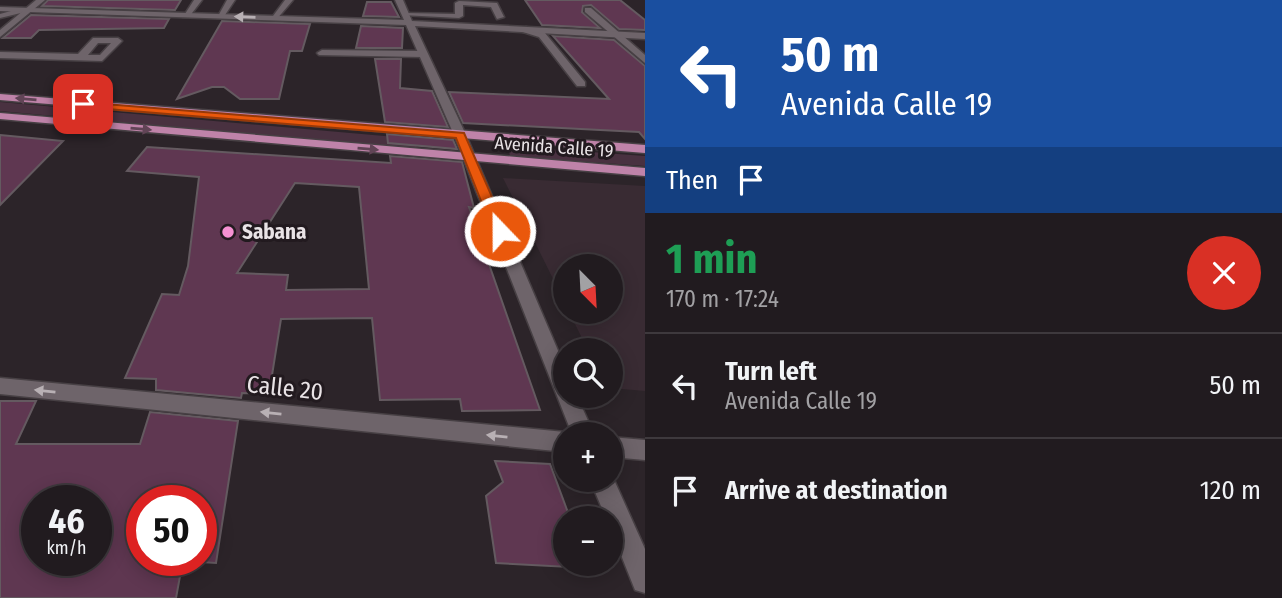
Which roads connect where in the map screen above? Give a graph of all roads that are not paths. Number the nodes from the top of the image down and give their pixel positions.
1 (41, 0) edge
2 (198, 0) edge
3 (231, 0) edge
4 (289, 0) edge
5 (398, 0) edge
6 (0, 9) edge
7 (25, 10) junction
8 (588, 10) dead end
9 (186, 15) junction
10 (0, 16) edge
11 (220, 16) junction
12 (273, 18) junction
13 (500, 18) dead end
14 (409, 19) junction
15 (526, 30) junction
16 (0, 34) edge
17 (618, 34) junction
18 (645, 36) edge
19 (322, 53) dead end
20 (422, 54) junction
21 (0, 55) edge
22 (81, 57) dead end
23 (645, 60) edge
24 (581, 84) dead end
25 (0, 97) edge
26 (0, 116) edge
27 (460, 135) junction
28 (645, 149) edge
29 (470, 158) junction
30 (645, 172) edge
31 (553, 361) edge
32 (0, 386) edge
33 (553, 441) edge
34 (623, 448) edge
35 (645, 450) edge
36 (607, 492) edge
37 (645, 580) edge

1 - 7 street
2 - 9 street
3 - 11 street
4 - 12 street
5 - 14 street
6 - 7 street
7 - 9 street
7 - 10 street
7 - 16 street
8 - 17 street
9 - 11 street
12 -> 11 street
12 - 14 street
13 - 14 street
14 - 15 street
14 - 20 street
15 - 17 street
15 - 24 street
17 - 18 street
17 - 23 street
19 - 20 street
20 - 27 street
21 - 22 street
27 -> 25 main road, Avenida Calle 19
26 -> 29 main road, Avenida Calle 19
27 - 28 main road, Avenida Calle 19
27 - 29 street
29 - 30 main road, Avenida Calle 19
29 - 31 street
33 -> 32 street, Calle 20
34 - 35 street
36 - 37 street

